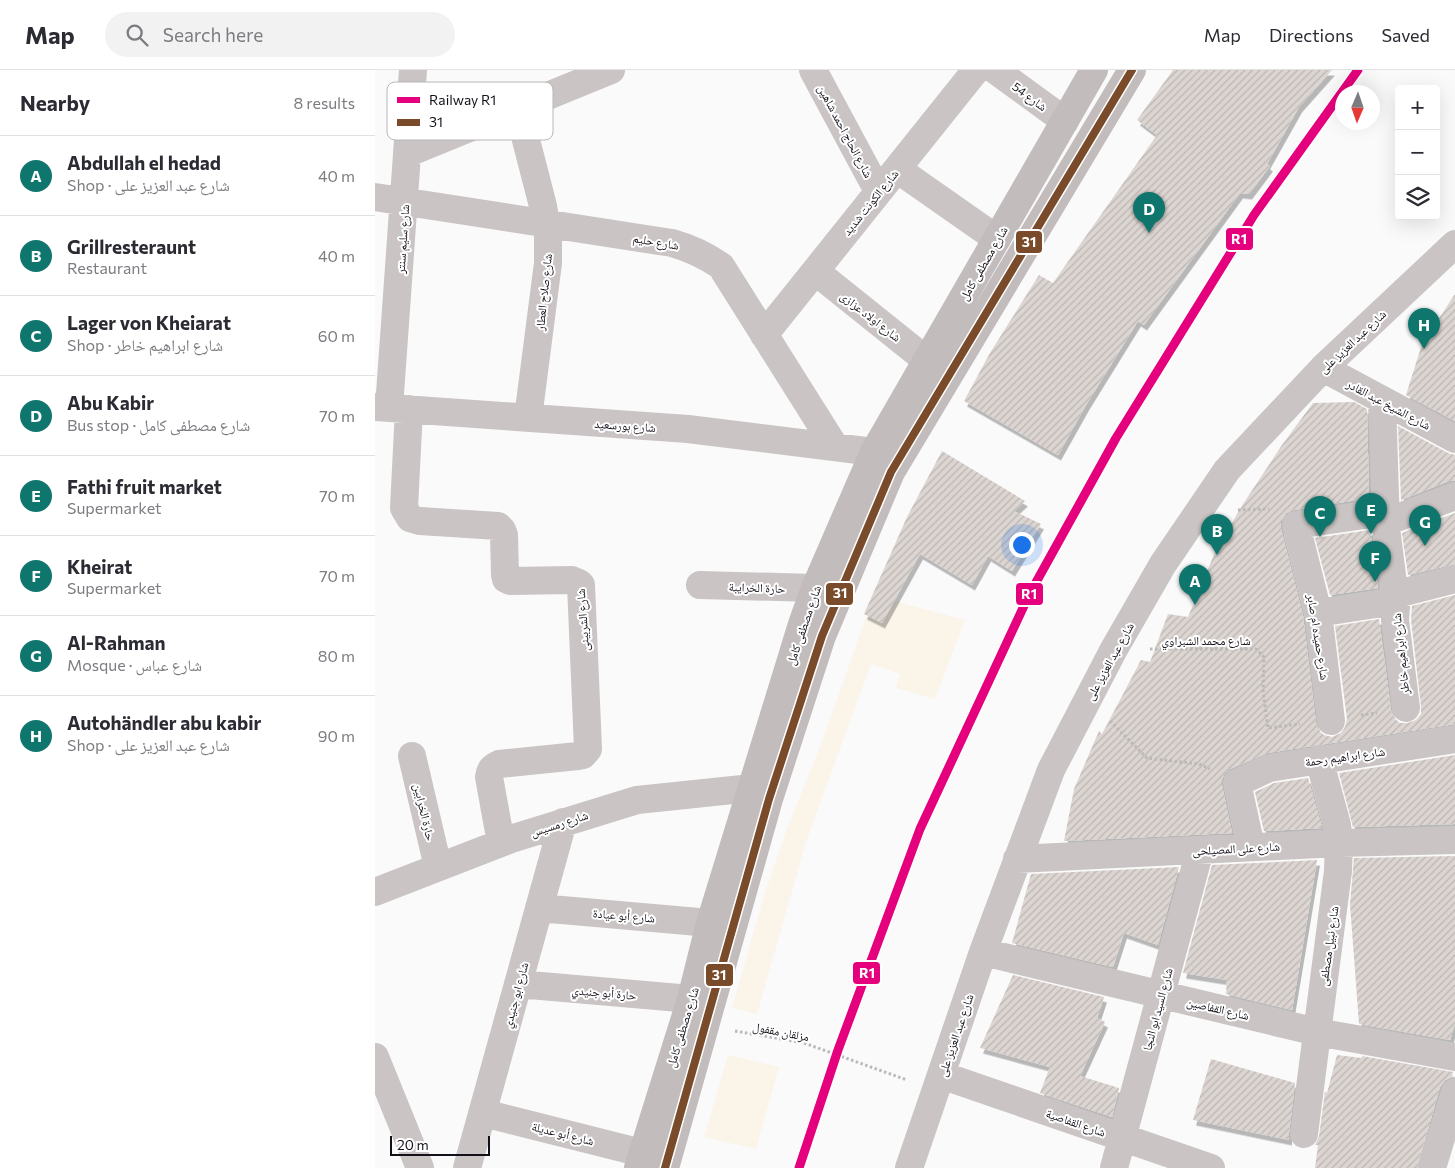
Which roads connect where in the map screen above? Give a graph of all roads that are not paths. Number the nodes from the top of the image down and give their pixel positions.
1 (611, 70) edge
2 (813, 70) edge
3 (976, 70) edge
4 (995, 70) edge
5 (1094, 70) edge
6 (1132, 70) edge
7 (553, 94) edge
8 (1065, 122) junction
9 (409, 140) edge
10 (440, 140) edge
11 (526, 140) edge
12 (408, 153) junction
13 (897, 169) junction
14 (879, 191) junction
15 (375, 197) edge
16 (405, 202) junction
17 (547, 224) junction
18 (997, 239) junction
19 (1455, 244) edge
20 (815, 271) junction
21 (764, 335) junction
22 (926, 360) junction
23 (1323, 368) junction
24 (1382, 400) junction
25 (391, 408) edge
26 (528, 418) junction
27 (1455, 439) edge
28 (835, 447) junction
29 (874, 452) junction
30 (1455, 496) edge
31 (1386, 517) junction
32 (1455, 579) edge
33 (700, 585) dead end
34 (815, 588) junction
35 (1396, 598) junction
36 (1317, 613) junction
37 (1406, 708) road end
38 (1331, 721) road end
39 (1455, 739) edge
40 (412, 756) dead end
41 (1319, 759) junction
42 (752, 788) junction
43 (563, 822) junction
44 (1455, 840) edge
45 (501, 843) junction
46 (1339, 843) junction
47 (1251, 848) junction
48 (1200, 850) junction
49 (1017, 859) junction
50 (438, 868) junction
51 (375, 892) edge
52 (539, 908) junction
53 (710, 923) junction
54 (983, 952) junction
55 (518, 984) junction
56 (1161, 994) junction
57 (691, 999) junction
58 (1317, 1032) junction
59 (1455, 1057) edge
60 (375, 1058) edge
61 (938, 1082) junction
62 (1455, 1092) edge
63 (483, 1113) junction
64 (1304, 1134) dead end
65 (1122, 1138) junction
66 (648, 1163) edge
67 (420, 1168) edge
68 (467, 1168) edge
69 (909, 1168) edge
70 (1114, 1168) edge
71 (1209, 1168) edge
72 (1431, 1168) edge

1 - 7 street
2 - 14 street, شارع الحاج احمد شاهين
3 - 13 street, شارع الكونت شديد
4 - 8 street, شارع 54
5 - 8 main road, شارع مصطفى كامل
6 - 66 main road, شارع مصطفى كامل
8 - 18 main road, شارع مصطفى كامل
9 - 12 street, شارع سليم سنتر
10 - 12 street
11 - 17 street, شارع صلاح العطار
12 - 16 street, شارع سليم سنتر
13 - 14 street, شارع الكونت شديد
13 - 18 street
14 - 20 street, شارع الكونت شديد
15 - 16 street, شارع حليم
16 - 17 street, شارع حليم
16 - 25 street, شارع سليم سنتر
17 - 21 street, شارع حليم
17 - 26 street, شارع صلاح العطار
18 - 22 main road, شارع مصطفى كامل
19 - 23 street, شارع عبد العزيز على
20 - 21 street, شارع الكونت شديد
20 - 22 street, شارع اولاد عزازى
21 - 28 street, شارع حليم
22 - 29 main road, شارع مصطفى كامل
23 - 24 street, شارع الشيخ عبد القادر
23 - 49 street, شارع عبد العزيز على
24 - 27 street, شارع الشيخ عبد القادر
24 - 31 street, شارع ابراهيم خاطر
25 - 26 street, شارع بورسعيد
25 - 45 street, شارع الشربينى
26 - 28 street, شارع بورسعيد
28 - 29 street, شارع بورسعيد
29 - 34 main road, شارع مصطفى كامل
30 - 31 street
31 - 35 street, شارع ابراهيم خاطر
31 - 36 street, شارع حميده ام صابر
32 - 35 street
33 - 34 street, حارة الخرايبة
34 - 42 main road, شارع مصطفى كامل
35 - 36 street
35 - 37 street, شارع ابراهيم خاطر
36 - 38 street, شارع حميده ام صابر
39 - 41 street, شارع ابراهيم رحمة
40 - 50 street, حارة الخرابين
41 - 46 street, شارع نبيل مصطفى
41 - 47 street, شارع ابراهيم رحمة
42 - 43 street, شارع رمسيس
42 - 53 main road, شارع مصطفى كامل
43 - 45 street, شارع رمسيس
43 - 52 street, شارع ابو جنيدي
44 - 46 street, شارع على المصيلحى
45 - 50 street, شارع رمسيس
46 - 47 street, شارع على المصيلحى
46 - 58 street, شارع نبيل مصطفى
47 - 48 street, شارع على المصيلحى
48 - 49 street, شارع على المصيلحى
48 - 56 street, شارع السيد ابو النجا
49 - 54 street, شارع عبد العزيز على
50 - 51 street, شارع رمسيس
52 - 53 street, شارع أبو عيادة
52 - 55 street, شارع ابو جنيدي
53 - 57 main road, شارع مصطفى كامل
54 - 56 street, شارع القفاصين
54 - 61 street, شارع عبد العزيز على
55 - 57 street, حارة أبو جنيدي
55 - 63 street, شارع ابو جنيدي
56 - 58 street, شارع القفاصين
56 - 65 street, شارع السيد ابو النجا
57 - 66 main road, شارع مصطفى كامل
58 - 59 street, شارع القفاصين
58 - 64 street, شارع نبيل مصطفى
60 - 67 street
61 - 65 street, شارع القفاصية
61 - 69 street, شارع عبد العزيز على
62 - 72 street
63 - 66 street, شارع أبو عديلة
63 - 68 street, شارع ابو جنيدي
65 - 70 street, شارع السيد ابو النجا
65 - 71 street, شارع القفاصية

